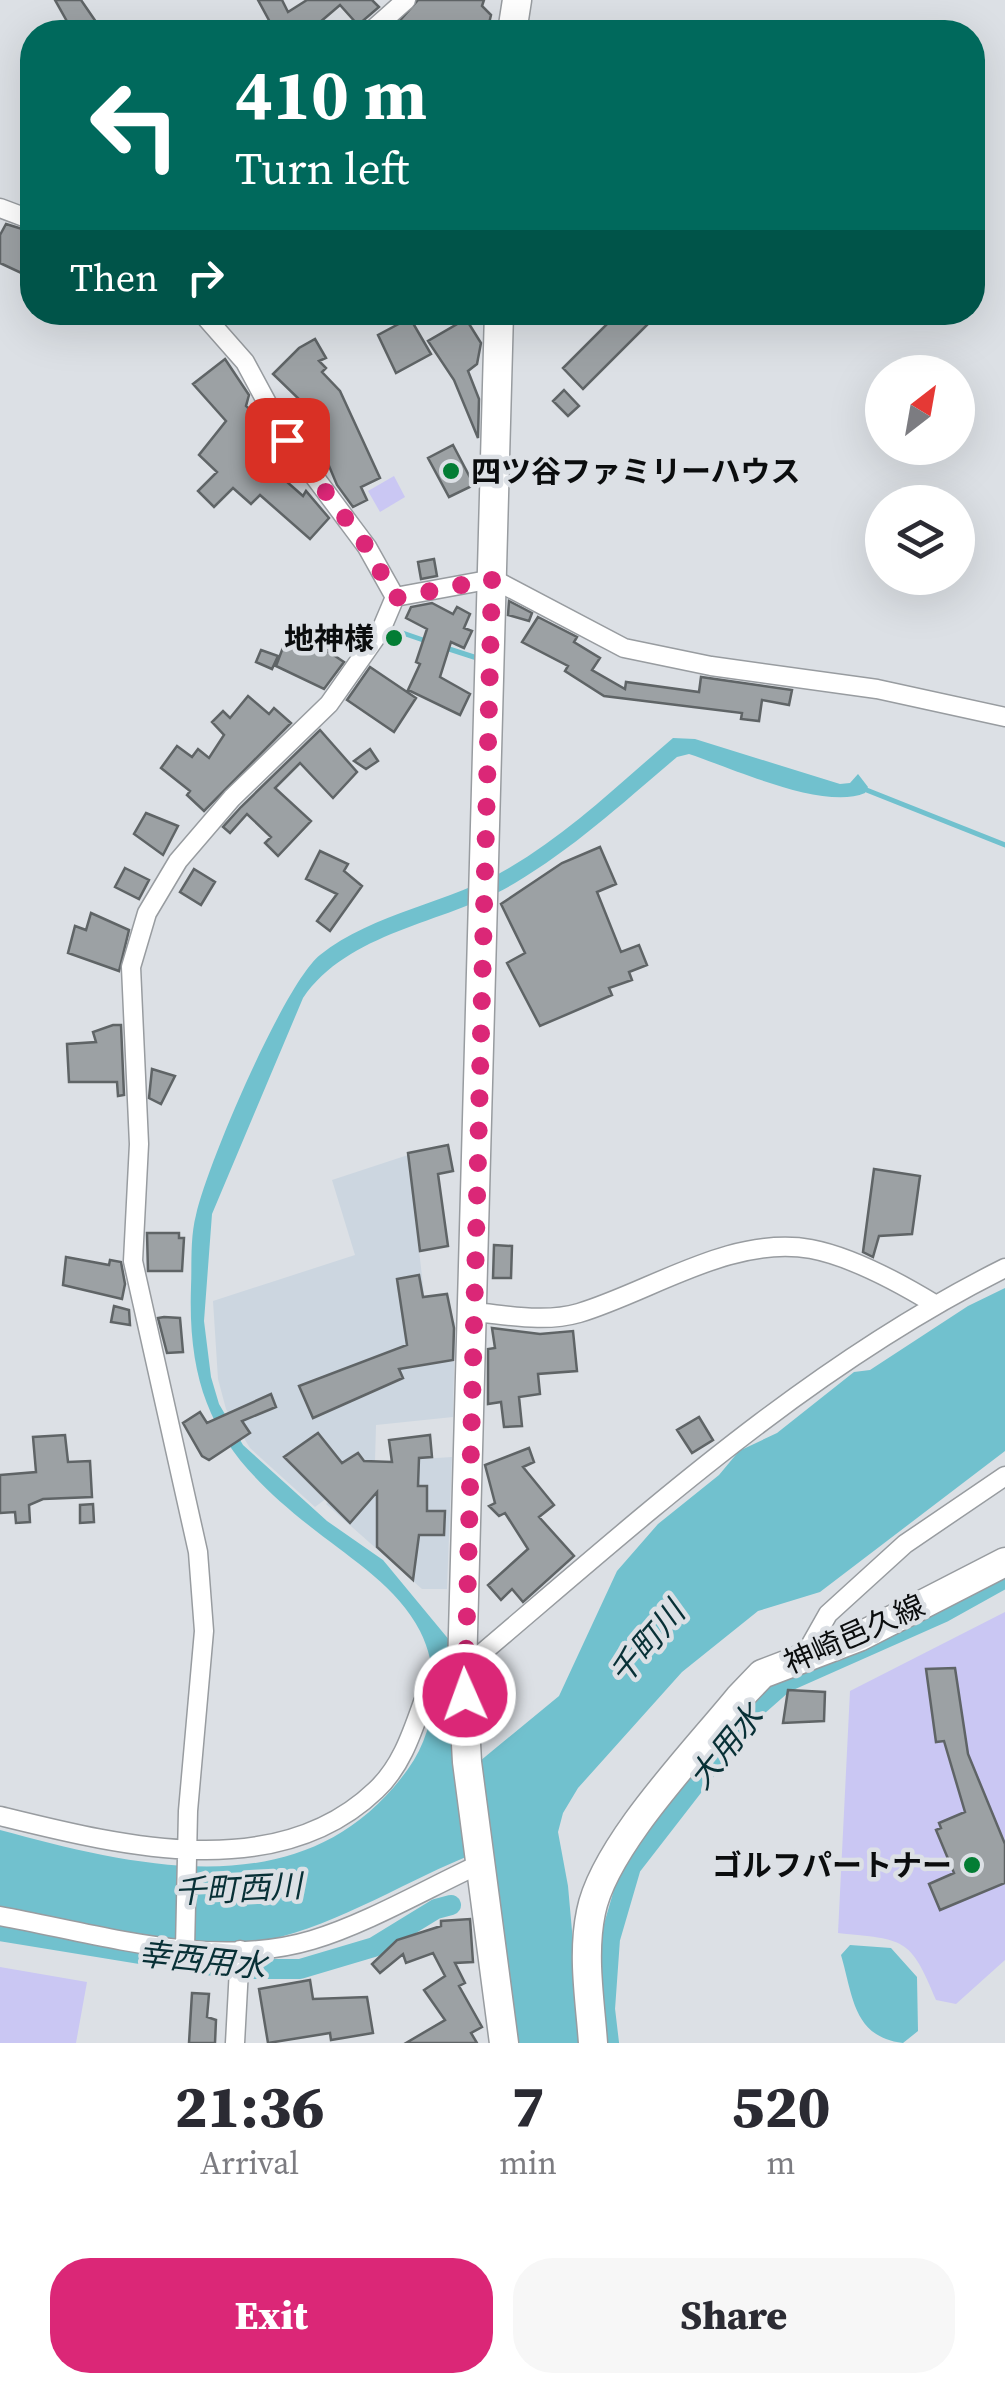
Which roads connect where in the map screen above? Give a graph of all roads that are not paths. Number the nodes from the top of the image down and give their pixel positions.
1 (406, 0) edge
2 (384, 20) edge
3 (212, 325) edge
4 (499, 325) edge
5 (492, 579) junction
6 (395, 598) junction
7 (1005, 717) edge
8 (1005, 1268) edge
9 (936, 1305) junction
10 (473, 1312) junction
11 (1005, 1476) edge
12 (1005, 1562) edge
13 (802, 1660) junction
14 (461, 1687) junction
15 (0, 1816) edge
16 (186, 1851) junction
17 (479, 1858) junction
18 (0, 1916) edge
19 (186, 1947) junction
20 (239, 1963) junction
21 (235, 2043) edge
22 (504, 2043) edge
23 (593, 2043) edge

1 - 2 street
3 - 6 street
4 - 5 street
5 - 6 street
5 - 7 street
5 - 10 street
6 - 16 street
8 - 9 street
9 - 10 street
9 - 14 street
10 - 14 street
11 - 13 street
12 - 13 street, 神崎邑久線
13 - 23 street, 神崎邑久線
14 - 16 street
14 - 17 street
15 - 16 street
16 - 19 street
17 - 20 street
17 - 22 street
18 - 19 street
19 - 20 street
20 - 21 street

